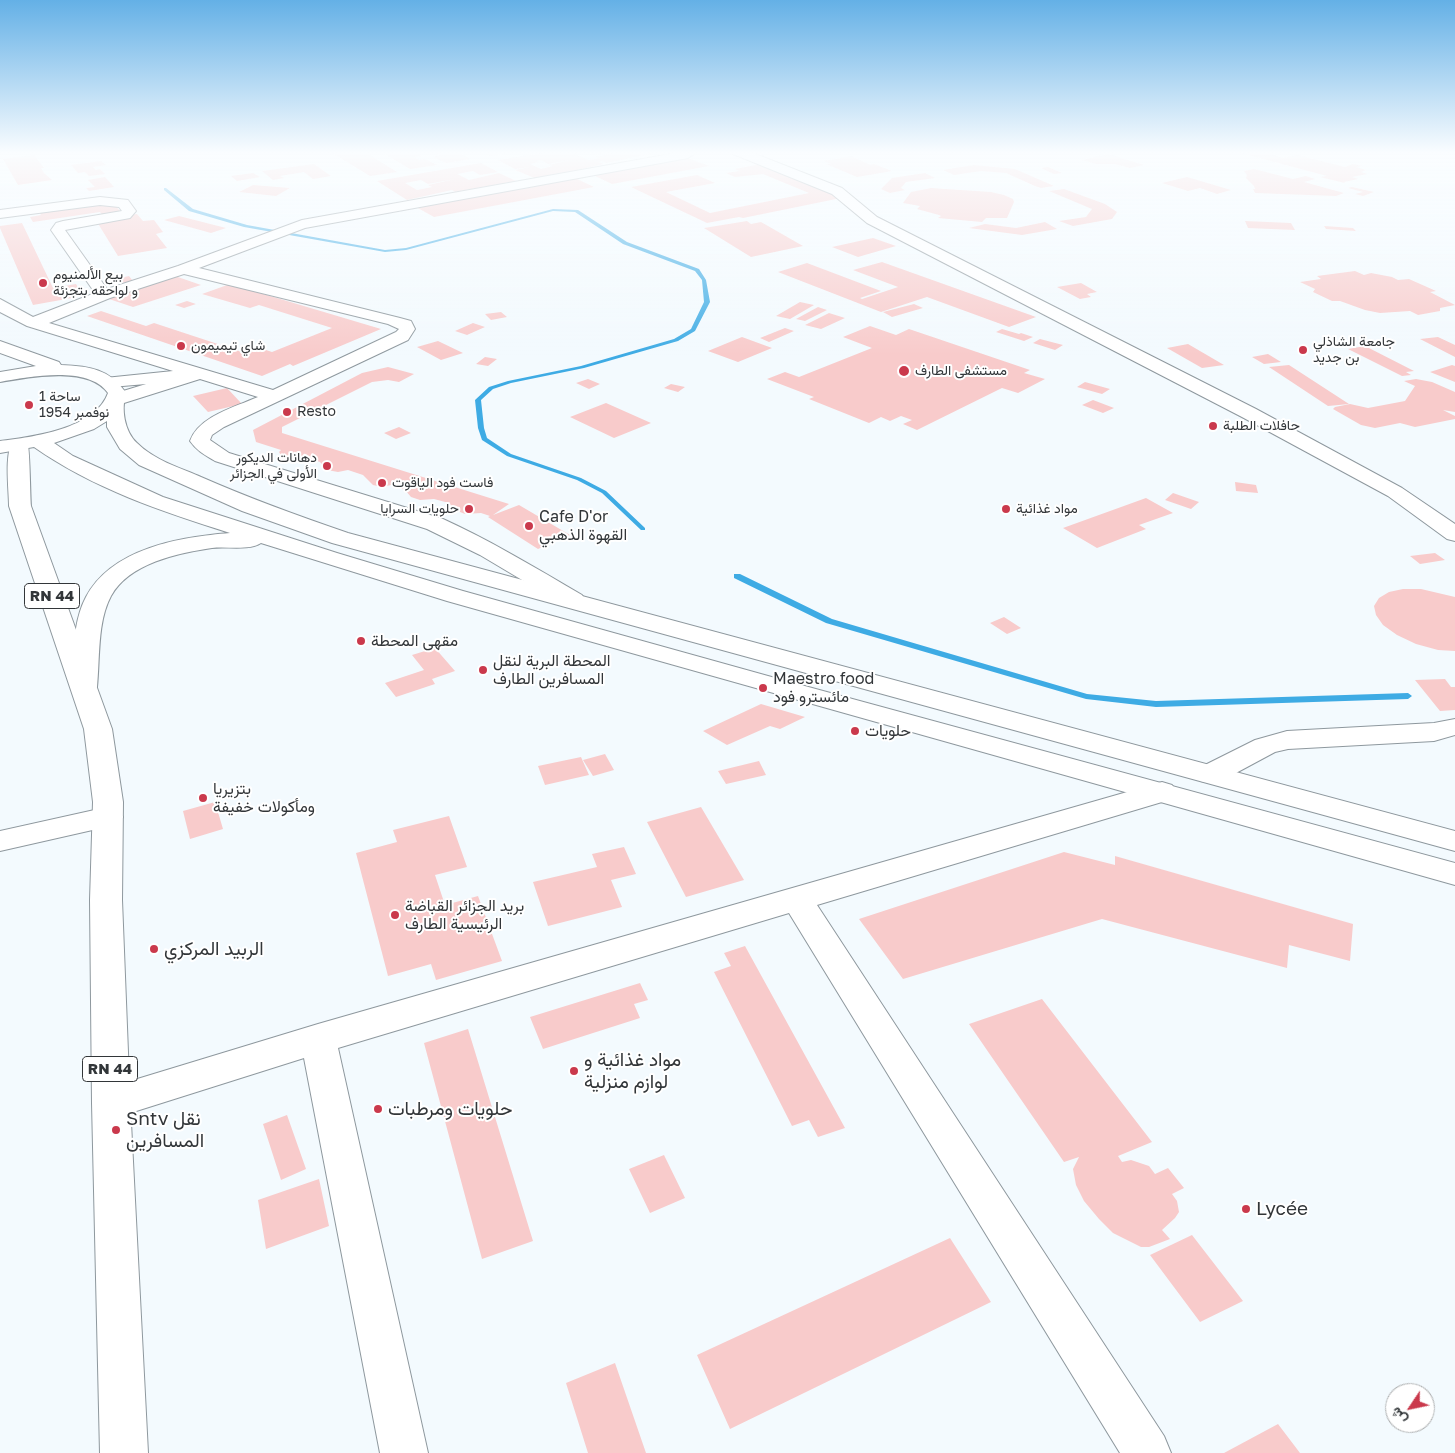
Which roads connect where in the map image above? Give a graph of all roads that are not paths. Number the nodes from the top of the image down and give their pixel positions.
1 (101, 219) edge
2 (325, 219) edge
3 (870, 219) edge
4 (183, 269) junction
5 (104, 295) junction
6 (0, 304) edge
7 (33, 323) junction
8 (0, 346) edge
9 (83, 373) junction
10 (200, 374) junction
11 (0, 377) edge
12 (114, 395) junction
13 (274, 396) junction
14 (19, 445) edge
15 (0, 485) edge
16 (20, 506) junction
17 (1455, 534) edge
18 (329, 558) junction
19 (573, 600) junction
20 (84, 687) junction
21 (1455, 727) edge
22 (1210, 774) junction
23 (1162, 792) junction
24 (108, 817) junction
25 (0, 841) edge
26 (1455, 841) edge
27 (1455, 874) edge
28 (797, 899) junction
29 (318, 1039) junction
30 (111, 1103) junction
31 (124, 1453) edge
32 (404, 1453) edge
33 (1147, 1453) edge

1 - 5 main road
2 - 4 main road
3 - 17 main road
4 - 5 main road
4 - 13 main road
5 - 7 main road
6 - 7 main road
7 - 10 main road
8 - 9 main road
9 - 11 main road
9 - 12 main road
10 - 12 main road
10 - 13 main road
12 - 14 main road
12 - 19 main road
13 - 19 main road
14 - 16 main road, RN 44
14 - 18 main road
15 - 16 main road, RN 44
16 - 20 main road, RN 44
18 - 20 main road
18 - 23 main road
19 - 22 main road
20 - 24 main road, RN 44
21 - 22 main road
22 - 26 main road
23 - 27 main road
23 - 28 main road
24 - 25 main road
24 - 30 main road, RN 44
28 - 29 main road
28 - 33 main road
29 - 30 main road
29 - 32 main road
30 - 31 main road, RN 44

